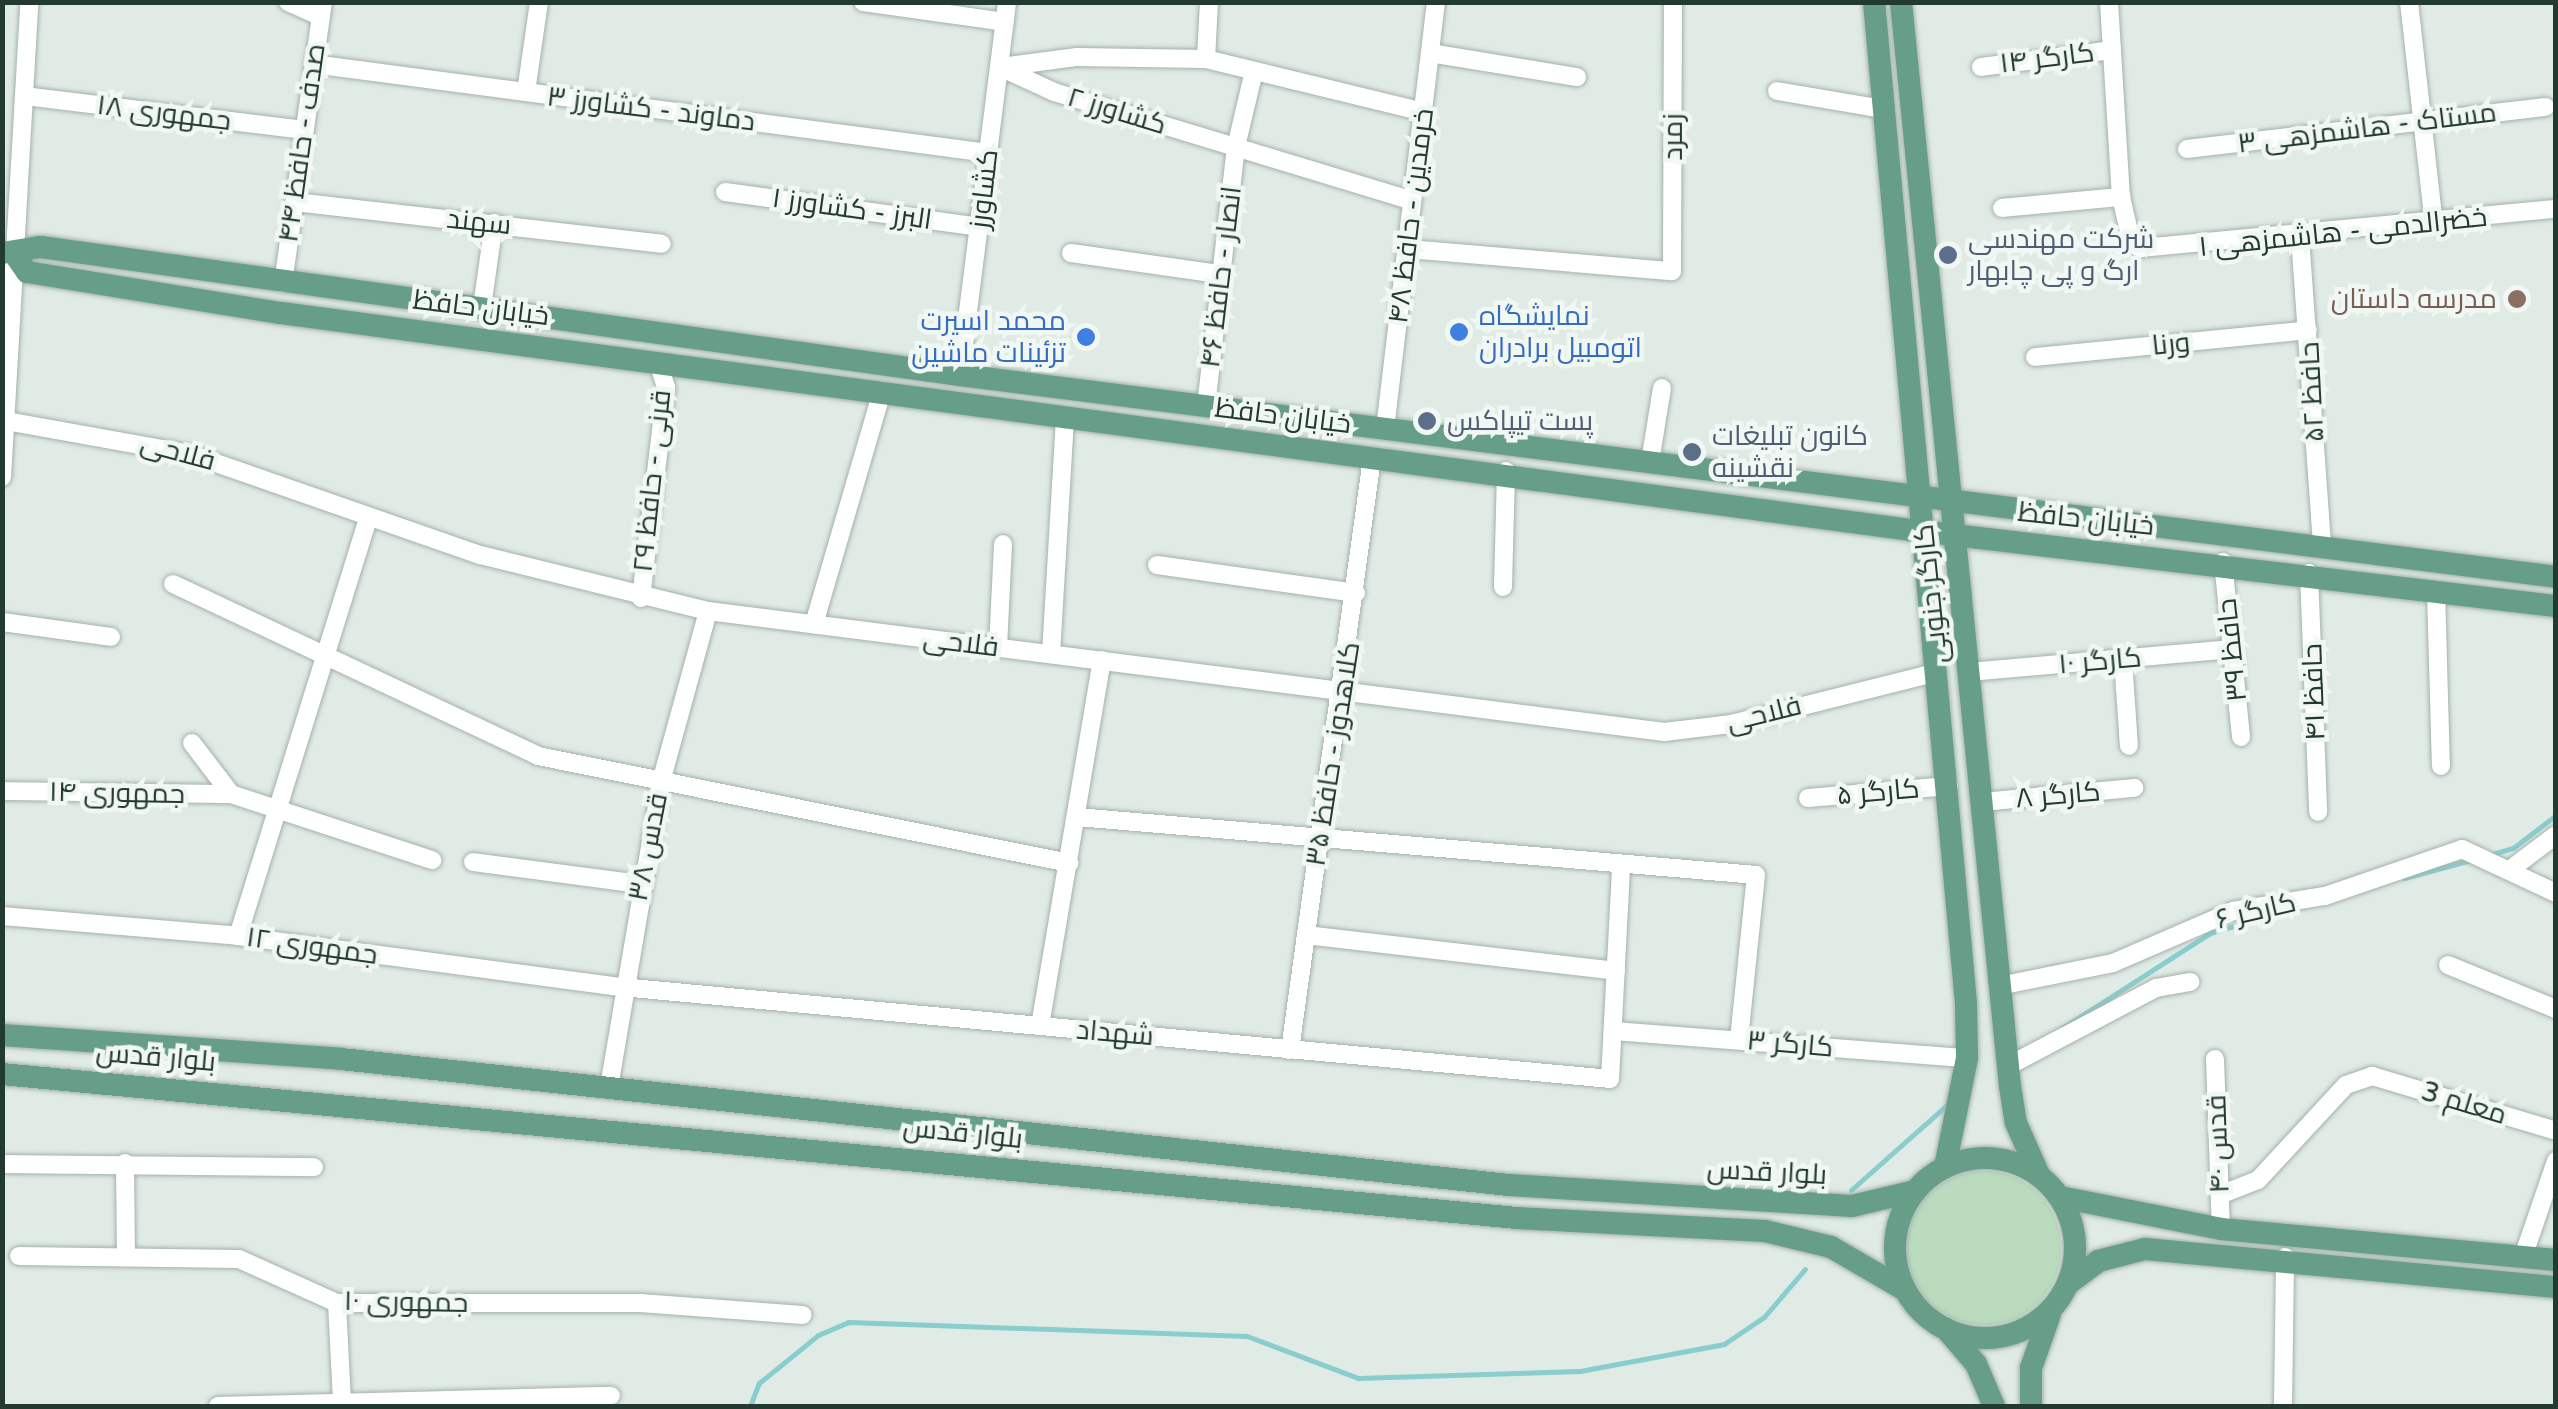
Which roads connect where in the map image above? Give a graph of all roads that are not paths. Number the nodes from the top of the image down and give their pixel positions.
1 (29, 2) edge
2 (288, 2) edge
3 (538, 2) edge
4 (863, 2) edge
5 (1008, 2) edge
6 (1209, 2) edge
7 (1436, 2) edge
8 (1673, 2) edge
9 (1874, 2) edge
10 (1902, 2) edge
11 (2109, 2) edge
12 (2410, 2) edge
13 (321, 9) edge
14 (1005, 22) junction
15 (2112, 50) junction
16 (1430, 52) junction
17 (1206, 59) junction
18 (313, 64) junction
19 (1000, 67) junction
20 (1982, 67) dead end
21 (1254, 70) junction
22 (1577, 77) dead end
23 (1777, 91) dead end
24 (526, 92) junction
25 (24, 96) junction
26 (2546, 106) dead end
27 (1883, 109) junction
28 (1423, 112) junction
29 (2424, 123) junction
30 (304, 130) junction
31 (12, 139) edge
32 (1236, 147) junction
33 (2187, 149) dead end
34 (988, 153) junction
35 (725, 192) dead end
36 (2121, 197) junction
37 (1412, 201) junction
38 (295, 202) junction
39 (2002, 208) dead end
40 (2556, 209) edge
41 (494, 223) junction
42 (2434, 224) junction
43 (979, 226) junction
44 (2300, 237) junction
45 (662, 244) dead end
46 (1408, 249) junction
47 (1071, 253) dead end
48 (9, 254) edge
49 (1219, 274) junction
50 (283, 283) junction
51 (482, 307) junction
52 (2308, 330) junction
53 (757, 345) junction
54 (2034, 357) dead end
55 (658, 363) junction
56 (960, 375) junction
57 (753, 376) junction
58 (5, 377) edge
59 (1662, 388) dead end
60 (882, 391) junction
61 (1140, 398) junction
62 (1206, 406) junction
63 (1064, 418) junction
64 (6, 422) junction
65 (1136, 427) junction
66 (1385, 428) junction
67 (1372, 458) junction
68 (1650, 462) junction
69 (1506, 471) junction
70 (2, 477) edge
71 (1918, 496) junction
72 (1952, 500) junction
73 (368, 518) junction
74 (1920, 532) junction
75 (1954, 536) junction
76 (1003, 544) dead end
77 (2322, 547) junction
78 (2223, 562) junction
79 (1157, 565) dead end
80 (2310, 573) junction
81 (2556, 577) edge
82 (173, 584) dead end
83 (1504, 586) dead end
84 (2436, 590) junction
85 (1356, 593) junction
86 (640, 598) junction
87 (2556, 606) edge
88 (708, 611) junction
89 (2, 622) edge
90 (814, 624) junction
91 (111, 637) dead end
92 (998, 647) junction
93 (2232, 650) junction
94 (326, 654) junction
95 (1052, 654) junction
96 (2124, 659) junction
97 (1102, 660) junction
98 (1968, 672) junction
99 (1934, 673) junction
100 (1344, 692) junction
101 (2241, 737) dead end
102 (192, 744) dead end
103 (2129, 746) dead end
104 (2441, 766) dead end
105 (661, 782) junction
106 (1948, 786) junction
107 (2134, 788) dead end
108 (2, 791) edge
109 (231, 794) junction
110 (1808, 798) dead end
111 (1982, 802) junction
112 (2318, 812) dead end
113 (279, 814) junction
114 (1077, 816) junction
115 (2556, 834) edge
116 (1320, 836) junction
117 (432, 860) dead end
118 (473, 862) dead end
119 (1069, 864) junction
120 (1621, 866) junction
121 (2511, 869) junction
122 (641, 884) junction
123 (2556, 893) edge
124 (2, 916) edge
125 (1306, 935) junction
126 (238, 936) junction
127 (2448, 965) dead end
128 (1616, 971) junction
129 (2190, 982) dead end
130 (1999, 986) junction
131 (621, 987) junction
132 (2556, 1009) edge
133 (1040, 1026) junction
134 (1612, 1030) junction
135 (2, 1035) edge
136 (1739, 1040) junction
137 (1290, 1050) junction
138 (1967, 1058) junction
139 (2216, 1058) dead end
140 (2008, 1066) junction
141 (2, 1074) edge
142 (609, 1087) junction
143 (832, 1111) junction
144 (2556, 1130) edge
145 (828, 1150) junction
146 (2556, 1161) edge
147 (124, 1163) junction
148 (6, 1164) dead end
149 (314, 1167) dead end
150 (1944, 1167) junction
151 (2038, 1174) junction
152 (1915, 1191) junction
153 (2220, 1194) junction
154 (2060, 1197) junction
155 (2221, 1230) junction
156 (19, 1256) dead end
157 (126, 1257) junction
158 (2285, 1257) junction
159 (2523, 1257) junction
160 (2556, 1260) edge
161 (2068, 1284) junction
162 (2556, 1287) edge
163 (1905, 1290) junction
164 (337, 1303) junction
165 (2052, 1309) junction
166 (802, 1314) dead end
167 (1946, 1329) junction
168 (611, 1396) dead end
169 (342, 1403) junction
170 (218, 1406) edge
171 (1994, 1406) edge
172 (2031, 1406) edge
173 (2283, 1406) edge

1 - 25 street
2 - 13 street
3 - 24 street
4 - 14 street
5 - 14 street, کشاورز
6 - 17 street
7 - 16 street, خرمدین - حافظ ۴۸
8 - 46 street, زمرد
9 - 27 main road, کارگر جنوبی
10 - 72 main road, کارگر جنوبی
11 - 15 street
12 - 29 street
13 - 18 street, صدف - حافظ ۴۴
14 - 19 street, کشاورز
15 - 20 street, کارگر ۱۴
15 - 36 street
16 - 22 street
16 - 28 street, خرمدین - حافظ ۴۸
17 - 19 street
17 - 21 street
18 - 24 street, دماوند - کشاورز ۳
18 - 30 street, صدف - حافظ ۴۴
19 - 32 street, کشاورز ۲
19 - 34 street, کشاورز
21 - 28 street
21 - 32 street, انصار - حافظ ۴۶
23 - 27 street
24 - 34 street, دماوند - کشاورز ۳
25 - 30 street, جمهوری ۱۸
25 - 31 street
26 - 29 street, مستاک - هاشمزهی ۳
27 - 71 main road, کارگر جنوبی
28 - 37 street, خرمدین - حافظ ۴۸
29 - 33 street, مستاک - هاشمزهی ۳
29 - 42 street
30 - 38 street, صدف - حافظ ۴۴
31 - 48 street
32 - 37 street, کشاورز ۲
32 - 49 street, انصار - حافظ ۴۶
34 - 43 street, کشاورز
35 - 43 street, البرز - کشاورز ۱
36 - 39 street
36 - 44 street, خضرالدمی - هاشمزهی ۱
37 - 46 street, خرمدین - حافظ ۴۸
38 - 41 street, سهند
38 - 50 street, صدف - حافظ ۴۴
40 - 42 street, خضرالدمی - هاشمزهی ۱
41 - 45 street, سهند
41 - 51 street
42 - 44 street, خضرالدمی - هاشمزهی ۱
43 - 56 street, کشاورز
44 - 52 street, حافظ ۵۲
46 - 66 street, خرمدین - حافظ ۴۸
47 - 49 street
48 - 50 main road, خیابان حافظ
48 - 55 main road, خیابان حافظ
48 - 58 street
49 - 62 street, انصار - حافظ ۴۶
50 - 51 main road, خیابان حافظ
51 - 53 main road, خیابان حافظ
52 - 54 street, ورنا
52 - 77 street, حافظ ۵۲
53 - 56 main road, خیابان حافظ
53 - 57 main road
55 - 57 main road, خیابان حافظ
55 - 86 street, قرنی - حافظ ۲۹
56 - 61 main road, خیابان حافظ
57 - 60 main road, خیابان حافظ
58 - 64 street
59 - 68 street
60 - 63 main road, خیابان حافظ
60 - 90 street
61 - 62 main road, خیابان حافظ
61 - 65 main road
62 - 66 main road, خیابان حافظ
63 - 65 main road, خیابان حافظ
63 - 95 street
64 - 70 street
64 - 73 street, فلاحی
65 - 67 main road, خیابان حافظ
66 - 68 main road, خیابان حافظ
67 - 69 main road, خیابان حافظ
67 - 85 street, کلاهدوز - حافظ ۳۵
68 - 71 main road, خیابان حافظ
69 - 74 main road, خیابان حافظ
69 - 83 street
71 - 72 main road, خیابان حافظ
71 - 74 main road, کارگر جنوبی
72 - 75 main road, کارگر جنوبی
72 - 77 main road, خیابان حافظ
73 - 86 street, فلاحی
73 - 94 street
74 - 75 main road, خیابان حافظ
74 - 99 main road, کارگر جنوبی
75 - 78 main road, خیابان حافظ
75 - 98 main road, کارگر جنوبی
76 - 92 street
77 - 81 main road, خیابان حافظ
78 - 80 main road, خیابان حافظ
78 - 93 street, حافظ ۳۹
79 - 85 street
80 - 84 main road, خیابان حافظ
80 - 112 street, حافظ ۴۱
82 - 94 street
84 - 87 main road, خیابان حافظ
84 - 104 street
85 - 100 street, کلاهدوز - حافظ ۳۵
86 - 88 street, فلاحی
88 - 90 street, فلاحی
88 - 105 street, قدس ۳۸
89 - 91 street
90 - 92 street, فلاحی
92 - 95 street, فلاحی
93 - 96 street, کارگر ۱۰
93 - 101 street, حافظ ۳۹
94 - 105 street
94 - 113 street
95 - 97 street, فلاحی
96 - 98 street, کارگر ۱۰
96 - 103 street
97 - 100 street, فلاحی
97 - 114 street
98 - 111 main road, کارگر جنوبی
99 - 100 street, فلاحی
99 - 106 main road, کارگر جنوبی
100 - 116 street, کلاهدوز - حافظ ۳۵
102 - 109 street
105 - 119 street
105 - 122 street, قدس ۳۸
106 - 110 street, کارگر ۵
106 - 138 main road, کارگر جنوبی
107 - 111 street, کارگر ۸
108 - 109 street, جمهوری ۱۴
109 - 113 street
111 - 130 main road, کارگر جنوبی
113 - 117 street
113 - 126 street
114 - 116 street
114 - 119 street
115 - 121 street
116 - 120 street
116 - 125 street, کلاهدوز - حافظ ۳۵
118 - 122 street
119 - 133 street
120 - 128 street
120 - 136 street
121 - 123 street, کارگر ۶
121 - 130 street, کارگر ۶
122 - 131 street, قدس ۳۸
124 - 126 street, جمهوری ۱۲
125 - 128 street
125 - 137 street, کلاهدوز - حافظ ۳۵
126 - 131 street, جمهوری ۱۲
127 - 132 street
128 - 134 street
129 - 140 street
130 - 140 main road, کارگر جنوبی
131 - 133 street, شهداد
131 - 142 street, قدس ۳۸
133 - 137 street, شهداد
134 - 136 street, کارگر ۳
134 - 137 street, شهداد
135 - 142 main road, بلوار قدس
136 - 138 street, کارگر ۳
138 - 150 main road, کارگر جنوبی
139 - 153 street, قدس ۴۰
140 - 151 main road, کارگر جنوبی
141 - 145 main road, بلوار قدس
142 - 143 main road, بلوار قدس
143 - 145 main road
143 - 152 main road, بلوار قدس
144 - 153 street, معلم 3
145 - 163 main road, بلوار قدس
146 - 159 street
147 - 148 street
147 - 149 street
147 - 157 street
150 - 151 main road
150 - 152 main road
151 - 154 main road
152 - 163 main road
153 - 155 street, قدس ۴۰
154 - 155 main road
154 - 161 main road
155 - 159 main road
156 - 157 street, جمهوری ۱۰
157 - 164 street, جمهوری ۱۰
158 - 161 main road
158 - 162 main road
158 - 173 street
159 - 160 main road
161 - 165 main road
163 - 167 main road
164 - 166 street, جمهوری ۱۰
164 - 169 street
165 - 167 main road
165 - 172 main road
167 - 171 main road
168 - 169 street
169 - 170 street

